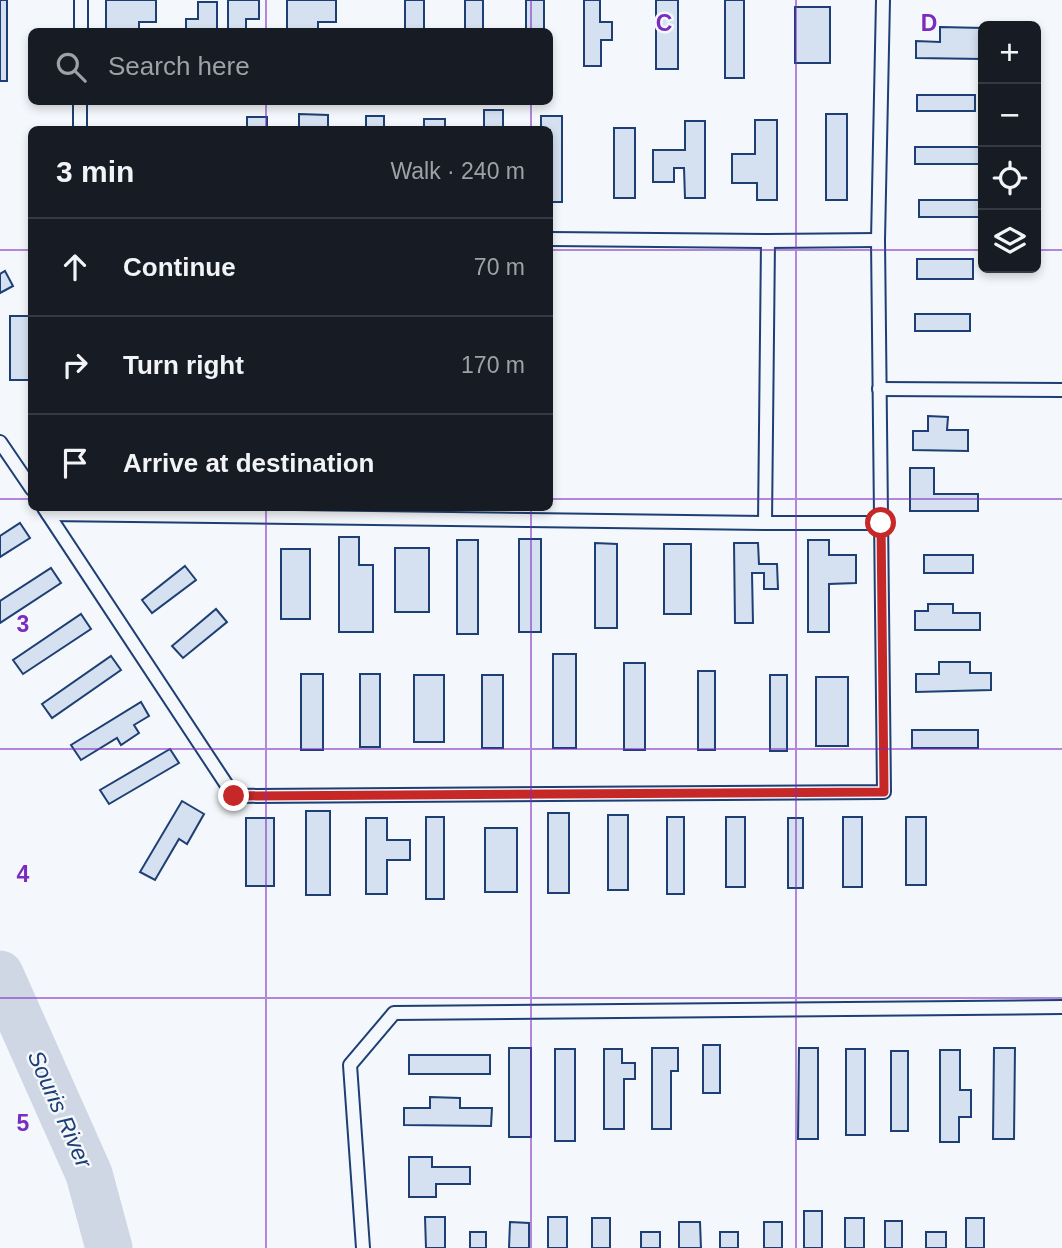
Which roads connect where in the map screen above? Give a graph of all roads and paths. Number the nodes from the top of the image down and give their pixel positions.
1 (81, 0) edge
2 (883, 0) edge
3 (81, 28) edge
4 (80, 105) edge
5 (80, 126) edge
6 (553, 239) edge
7 (878, 240) junction
8 (768, 241) junction
9 (879, 389) junction
10 (1062, 390) edge
11 (0, 442) edge
12 (28, 483) edge
13 (47, 511) edge
14 (84, 511) edge
15 (765, 523) junction
16 (881, 523) junction
17 (1062, 1007) edge
18 (363, 1248) edge

1 - 3 lane
2 - 7 lane
4 - 5 lane
6 - 8 lane
7 - 8 lane
7 - 9 lane
8 - 15 lane
9 - 10 lane
9 - 16 lane
11 - 12 lane
13 - 16 lane
14 - 15 lane
15 - 16 lane
17 - 18 lane

